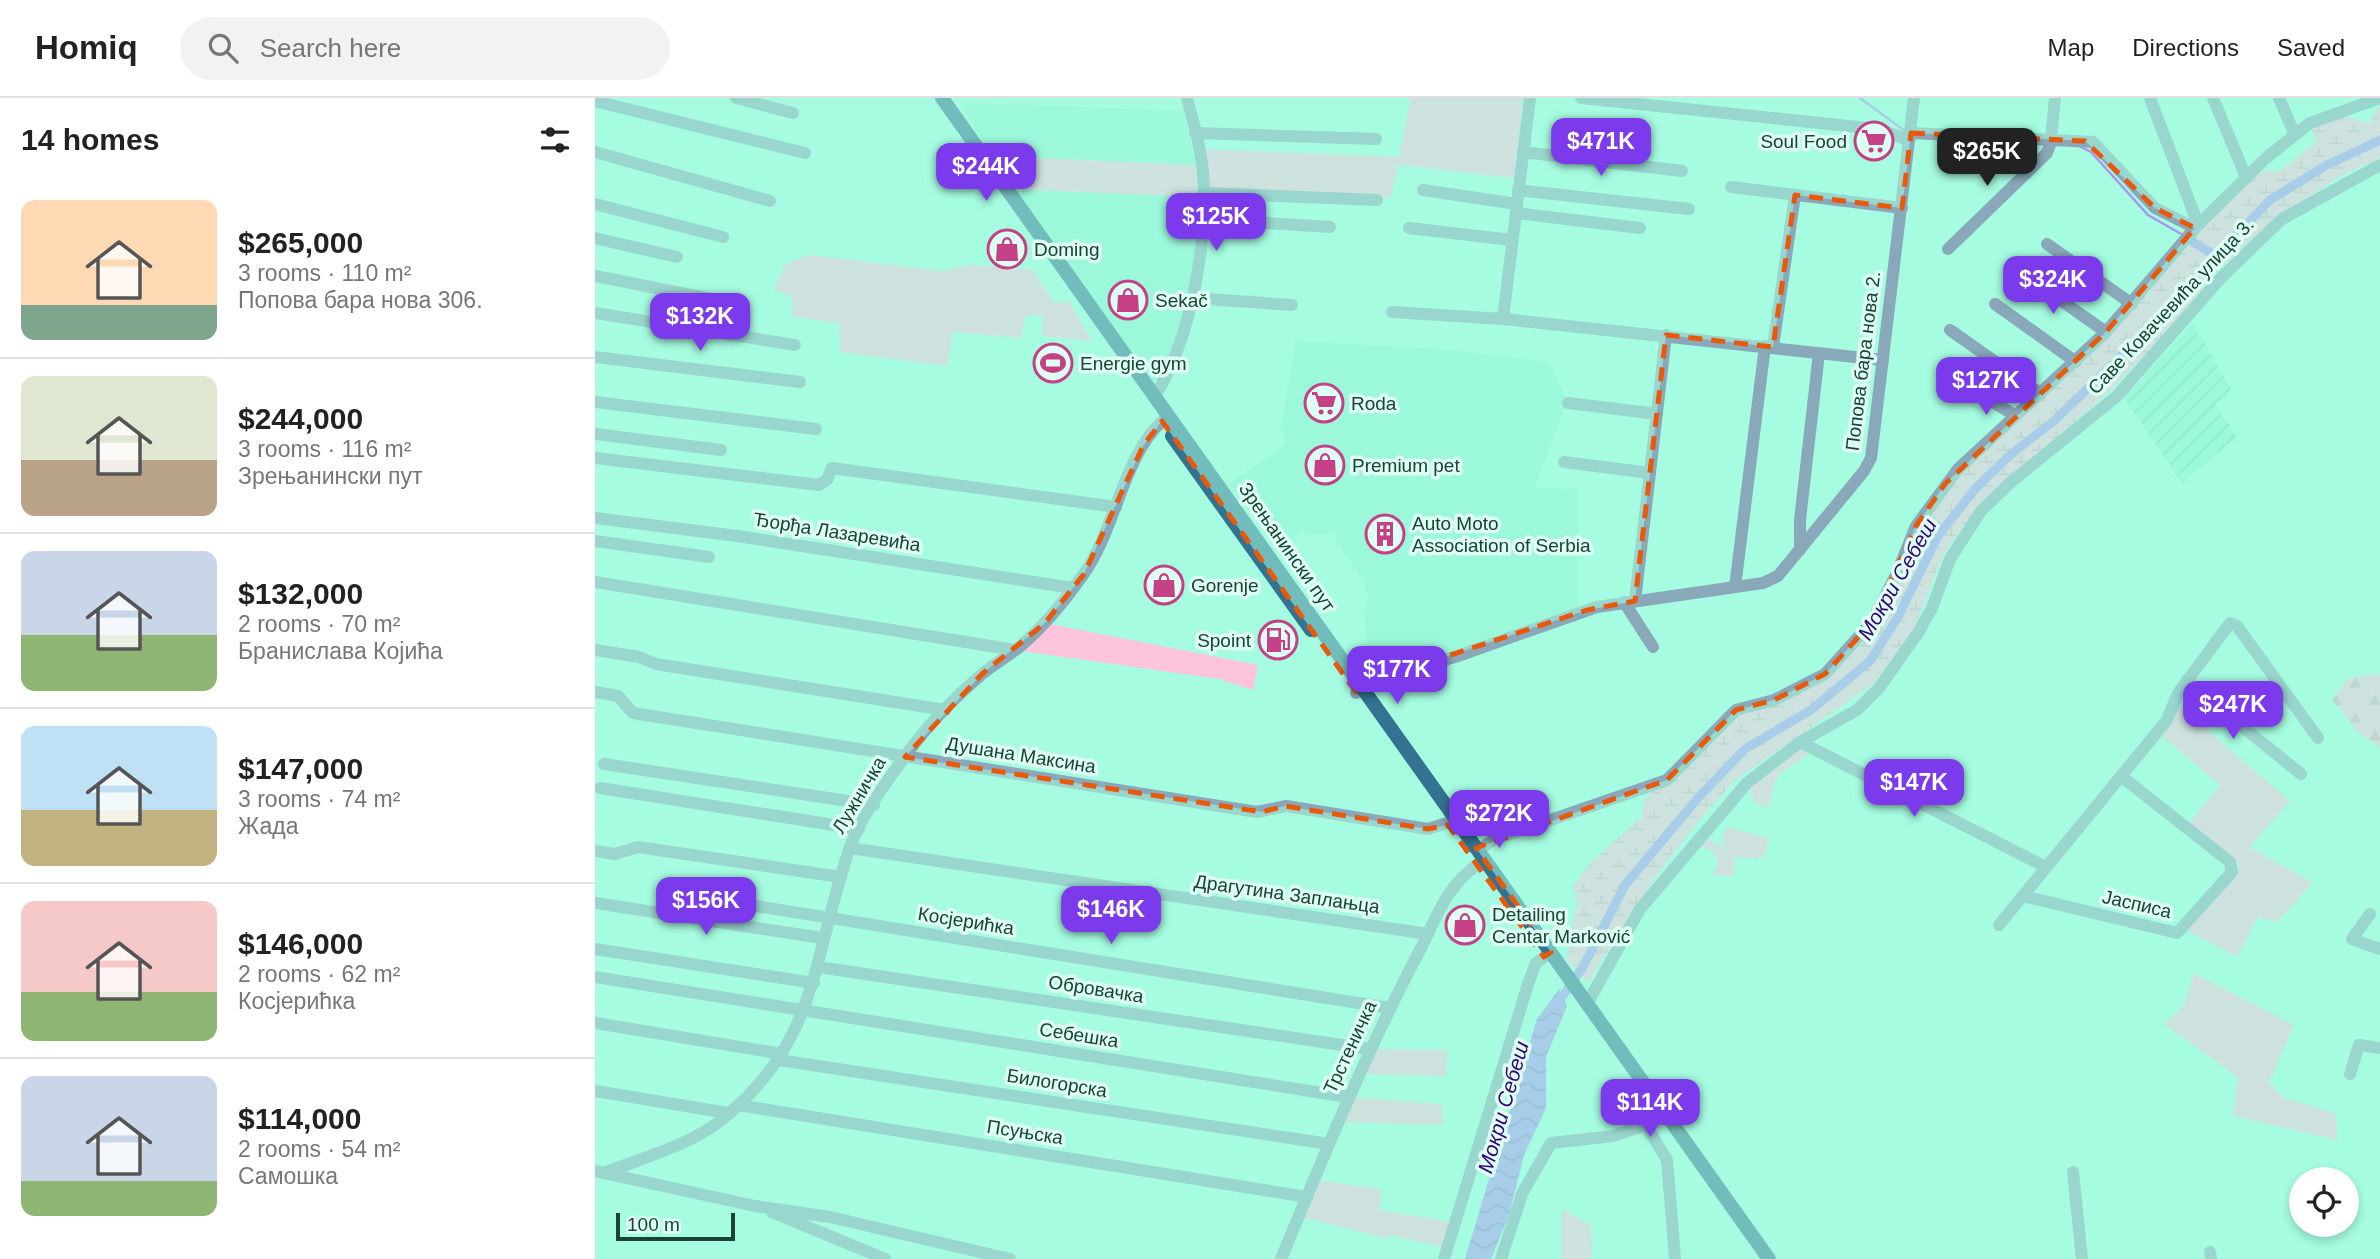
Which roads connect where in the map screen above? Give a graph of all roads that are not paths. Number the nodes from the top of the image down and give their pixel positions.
1 (736, 98) edge
2 (931, 98) edge
3 (942, 98) edge
4 (1187, 98) edge
5 (1530, 98) edge
6 (1581, 98) edge
7 (1914, 98) edge
8 (2055, 98) edge
9 (2150, 98) edge
10 (2213, 98) edge
11 (2279, 98) edge
12 (2379, 98) edge
13 (595, 101) edge
14 (793, 113) dead end
15 (1195, 133) junction
16 (2294, 133) junction
17 (1910, 136) junction
18 (1376, 139) dead end
19 (2051, 142) junction
20 (595, 152) edge
21 (1523, 152) junction
22 (805, 153) dead end
23 (2380, 165) edge
24 (1682, 171) dead end
25 (2246, 177) junction
26 (1731, 187) dead end
27 (1423, 190) dead end
28 (1518, 190) junction
29 (1203, 193) junction
30 (1795, 195) junction
31 (1377, 200) dead end
32 (770, 201) dead end
33 (595, 204) edge
34 (1643, 204) junction
35 (1516, 208) junction
36 (1902, 208) junction
37 (1689, 209) dead end
38 (1202, 219) junction
39 (2197, 226) junction
40 (1330, 227) dead end
41 (1409, 229) dead end
42 (723, 237) dead end
43 (595, 238) edge
44 (1512, 240) junction
45 (2047, 244) dead end
46 (1948, 249) dead end
47 (677, 257) dead end
48 (2019, 271) dead end
49 (595, 276) edge
50 (1192, 298) junction
51 (716, 300) dead end
52 (1995, 304) dead end
53 (2132, 304) junction
54 (1292, 305) dead end
55 (1392, 312) dead end
56 (595, 313) edge
57 (1503, 319) junction
58 (1950, 330) dead end
59 (2106, 332) junction
60 (1666, 335) junction
61 (795, 345) dead end
62 (1769, 347) junction
63 (1819, 353) junction
64 (595, 357) edge
65 (1883, 360) junction
66 (2076, 362) junction
67 (800, 382) dead end
68 (1973, 390) dead end
69 (2041, 394) junction
70 (1155, 396) junction
71 (595, 402) edge
72 (1568, 403) dead end
73 (1657, 414) junction
74 (2015, 416) junction
75 (1162, 421) junction
76 (816, 429) dead end
77 (595, 434) edge
78 (721, 450) dead end
79 (595, 458) edge
80 (1564, 462) dead end
81 (1650, 473) junction
82 (1116, 508) junction
83 (595, 518) edge
84 (595, 541) edge
85 (1800, 550) junction
86 (709, 557) dead end
87 (595, 582) edge
88 (1735, 587) junction
89 (1073, 588) junction
90 (1629, 601) junction
91 (1653, 647) dead end
92 (595, 650) edge
93 (1014, 650) junction
94 (2186, 681) junction
95 (1359, 690) junction
96 (595, 692) edge
97 (945, 710) junction
98 (2318, 738) dead end
99 (1800, 742) junction
100 (905, 757) junction
101 (604, 764) dead end
102 (2301, 774) dead end
103 (2121, 776) junction
104 (600, 788) dead end
105 (874, 805) junction
106 (1447, 823) junction
107 (859, 829) junction
108 (850, 848) junction
109 (1478, 850) junction
110 (595, 851) edge
111 (1477, 865) junction
112 (2046, 867) junction
113 (841, 877) junction
114 (2023, 896) junction
115 (595, 903) edge
116 (737, 904) dead end
117 (2370, 914) dead end
118 (827, 918) junction
119 (1999, 925) dead end
120 (1428, 934) junction
121 (823, 937) junction
122 (595, 949) edge
123 (2380, 949) edge
124 (1547, 955) junction
125 (818, 967) junction
126 (595, 977) edge
127 (814, 983) junction
128 (1575, 993) junction
129 (1587, 1004) junction
130 (1389, 1008) junction
131 (804, 1010) junction
132 (595, 1023) edge
133 (2380, 1048) edge
134 (1369, 1049) junction
135 (781, 1057) junction
136 (2350, 1074) dead end
137 (595, 1091) edge
138 (1347, 1097) junction
139 (733, 1109) junction
140 (1651, 1121) junction
141 (1329, 1144) junction
142 (600, 1172) edge
143 (2073, 1172) dead end
144 (1307, 1197) junction
145 (755, 1206) junction
146 (885, 1259) edge
147 (1010, 1259) edge
148 (1281, 1259) edge
149 (1444, 1259) edge
150 (1501, 1259) edge
151 (1675, 1259) edge
152 (1758, 1259) edge
153 (1769, 1259) edge
154 (2082, 1259) edge

1 - 14 street
2 - 75 main road, Зрењанински пут
3 - 70 main road, Зрењанински пут
4 - 15 street
5 - 21 street
6 - 17 street
7 - 17 street, Попова бара нова 2.
8 - 19 street
9 - 39 street
10 - 25 street
11 - 16 street
12 - 16 street
13 - 22 street
15 - 18 street
15 - 29 street
16 - 25 street
17 - 19 street
17 - 36 street, Попова бара нова 2.
19 - 39 street
19 - 46 street
20 - 32 street
21 - 24 street
21 - 28 street
23 - 99 street, Саве Ковачевића улица 3.
25 - 39 street
26 - 30 street
27 - 35 street
28 - 34 street
28 - 35 street
29 - 31 street
29 - 38 street
30 - 36 street
30 - 62 street
33 - 42 street
34 - 35 street
34 - 37 street
35 - 44 street
36 - 65 street, Попова бара нова 2.
38 - 40 street
38 - 50 street
39 - 53 street
41 - 44 street
43 - 47 street
44 - 57 street
45 - 53 street
48 - 59 street
49 - 51 street
50 - 54 street
50 - 70 street
52 - 66 street
53 - 59 street
55 - 57 street
56 - 61 street
57 - 60 street
58 - 69 street
59 - 66 street
60 - 62 street
60 - 73 street
62 - 63 street
62 - 88 street
63 - 65 street
63 - 85 street
64 - 67 street
65 - 85 street, Попова бара нова 2.
66 - 69 street
68 - 74 street
69 - 74 street
70 - 95 main road, Зрењанински пут
71 - 76 street
72 - 73 street
73 - 81 street
74 - 109 street
75 - 82 street, Лужничка
75 - 95 main road, Зрењанински пут
77 - 78 street
79 - 82 street
80 - 81 street
81 - 90 street
82 - 89 street, Лужничка
83 - 89 street, Ђорђа Лазаревића
84 - 86 street
85 - 88 street, Попова бара нова 2.
87 - 93 street
88 - 90 street, Попова бара нова 2.
89 - 93 street, Лужничка
90 - 91 street
90 - 95 street, Попова бара нова 2.
92 - 97 street
93 - 97 street, Лужничка
94 - 98 street
94 - 102 street
94 - 103 street
95 - 106 main road, Зрењанински пут
95 - 109 main road, Зрењанински пут
96 - 100 street, Душана Максина
97 - 100 street, Лужничка
99 - 112 street
99 - 129 street, Саве Ковачевића улица 3.
100 - 105 street, Лужничка
100 - 106 street, Душана Максина
101 - 105 street
103 - 112 street
103 - 114 street, Јасписа
104 - 107 street
105 - 107 street, Лужничка
106 - 111 main road, Зрењанински пут
107 - 108 street, Лужничка
108 - 113 street, Лужничка
108 - 120 street, Драгутина Заплањца
109 - 124 main road, Зрењанински пут
110 - 113 street
111 - 120 street, Трстеничка
111 - 124 main road, Зрењанински пут
112 - 114 street
113 - 118 street, Лужничка
114 - 119 street
115 - 121 street
116 - 118 street, Косјерићка
117 - 123 street
118 - 121 street, Лужничка
118 - 130 street, Косјерићка
120 - 130 street, Трстеничка
121 - 125 street, Лужничка
122 - 127 street
124 - 128 main road, Зрењанински пут
124 - 149 street
125 - 127 street, Лужничка
125 - 134 street, Обровачка
126 - 131 street, Себешка
127 - 131 street, Лужничка
128 - 129 main road, Зрењанински пут
128 - 140 main road, Зрењанински пут
129 - 153 main road, Зрењанински пут
130 - 134 street, Трстеничка
131 - 135 street, Лужничка
131 - 138 street, Себешка
132 - 135 street, Билогорска
133 - 136 street
134 - 138 street, Трстеничка
135 - 139 street, Лужничка
135 - 141 street, Билогорска
137 - 139 street, Псуњска
138 - 141 street, Трстеничка
139 - 142 street, Лужничка
139 - 144 street, Псуњска
140 - 150 street
140 - 151 street
140 - 152 main road, Зрењанински пут
141 - 144 street, Трстеничка
142 - 145 street
143 - 154 street
144 - 148 street, Трстеничка
145 - 146 street
145 - 147 street

